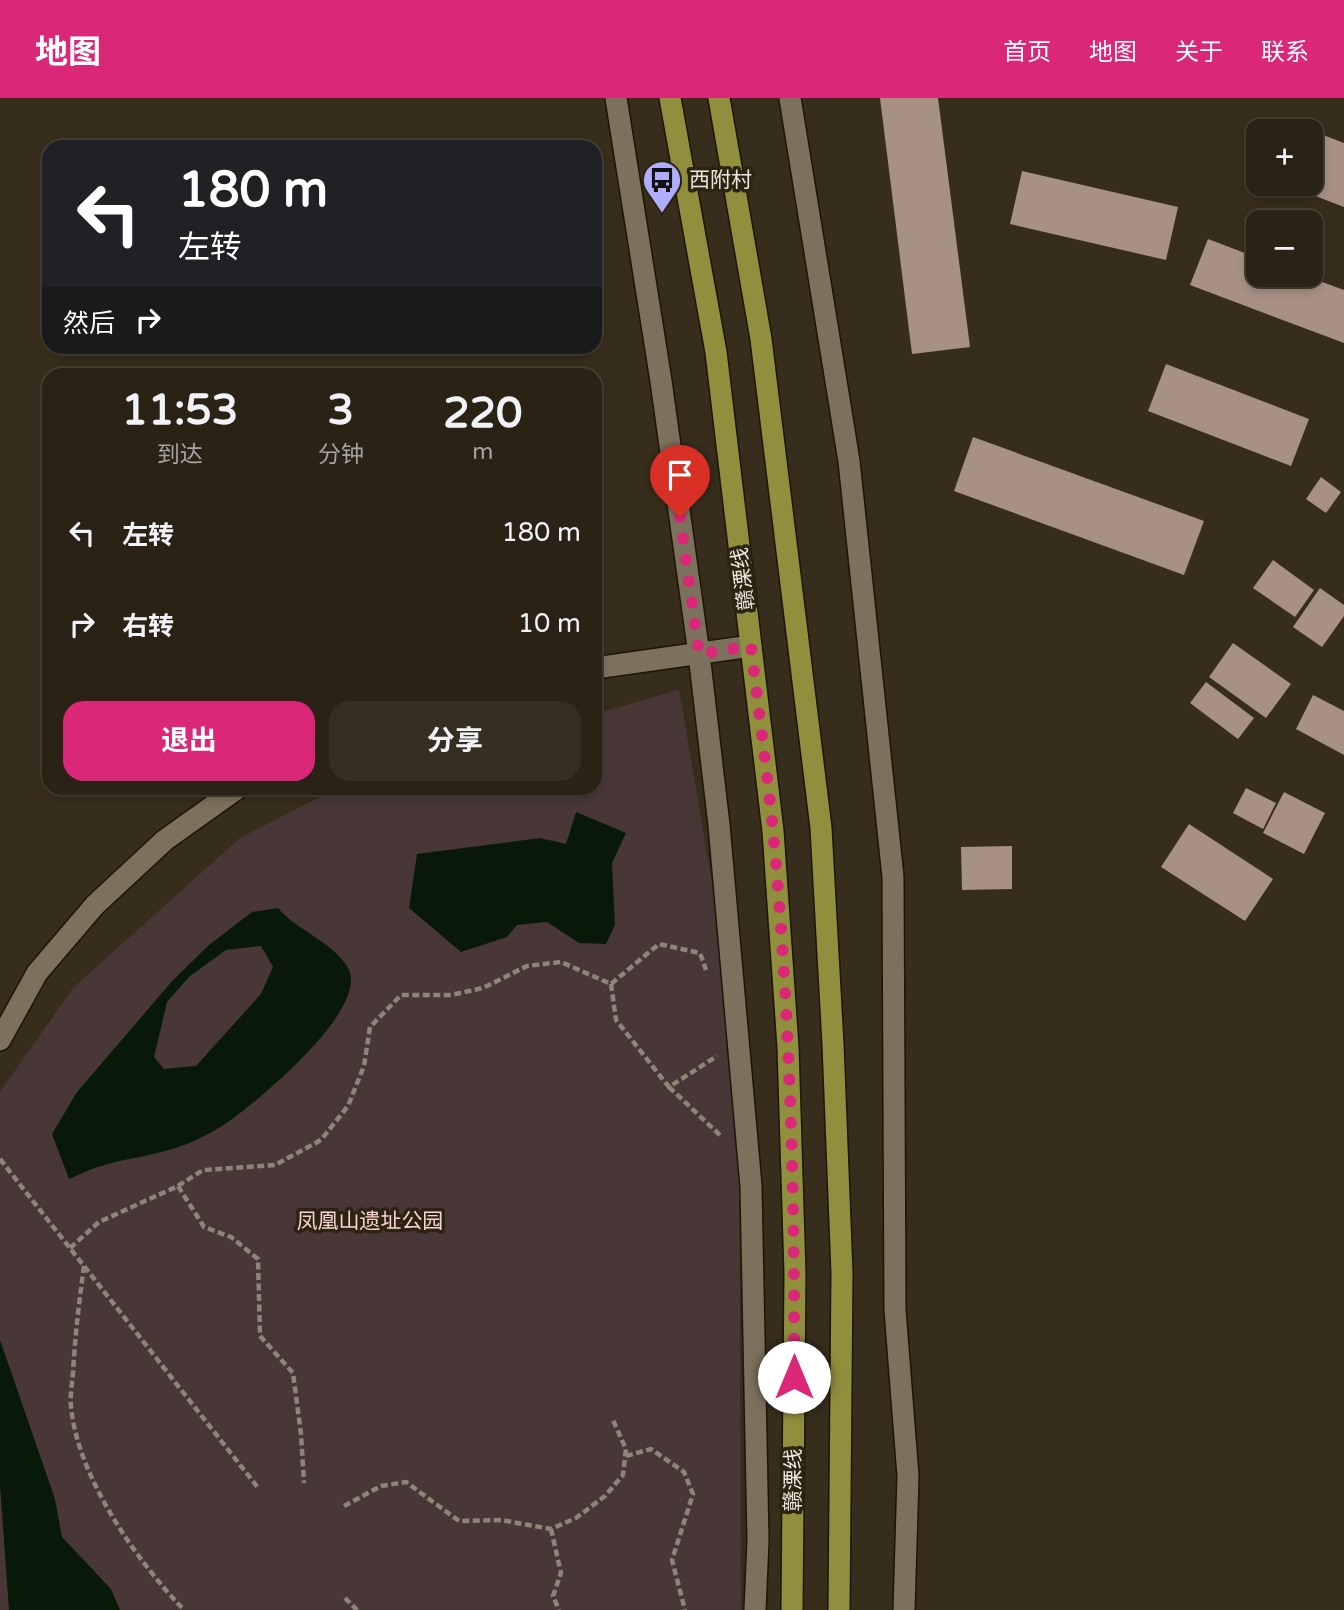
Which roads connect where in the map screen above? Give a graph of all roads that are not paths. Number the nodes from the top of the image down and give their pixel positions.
1 (616, 98) edge
2 (670, 98) edge
3 (719, 98) edge
4 (790, 98) edge
5 (751, 646) junction
6 (699, 654) junction
7 (602, 667) edge
8 (228, 795) edge
9 (0, 1040) edge
10 (755, 1610) edge
11 (792, 1610) edge
12 (839, 1610) edge
13 (904, 1610) edge

1 - 6 street
2 - 5 main road, 赣溧线
3 - 12 main road
4 - 13 street
5 - 6 street
5 - 11 main road, 赣溧线
6 - 7 street
6 - 10 street
8 - 9 street

